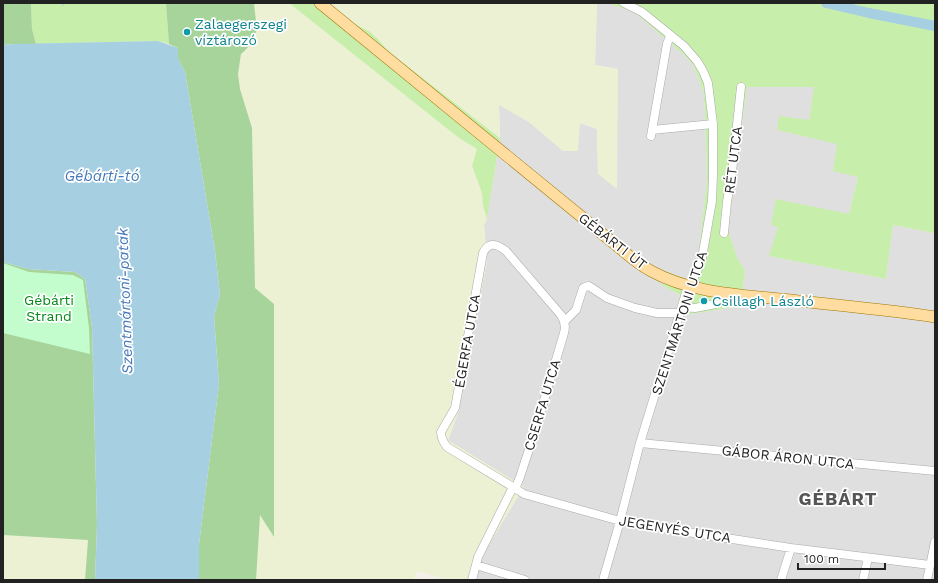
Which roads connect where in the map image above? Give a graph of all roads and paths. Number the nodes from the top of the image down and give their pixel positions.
1 (320, 3) edge
2 (624, 3) edge
3 (670, 36) junction
4 (741, 87) dead end
5 (713, 124) junction
6 (712, 201) junction
7 (727, 202) junction
8 (724, 233) dead end
9 (688, 286) junction
10 (716, 304) dead end
11 (681, 310) junction
12 (935, 317) edge
13 (565, 321) junction
14 (441, 436) joint
15 (640, 443) junction
16 (935, 471) edge
17 (514, 488) junction
18 (620, 521) junction
19 (935, 542) edge
20 (791, 548) junction
21 (868, 558) junction
22 (476, 565) junction
23 (930, 565) junction
24 (472, 580) edge
25 (525, 580) edge
26 (603, 580) edge
27 (781, 580) edge
28 (863, 580) edge
29 (927, 580) edge

1 - 9 main road, GÉBÁRTI ÚT
2 - 3 street, SZENTMÁRTONI UTCA
3 - 5 street, SZENTMÁRTONI UTCA
3 - 5 street
4 - 7 street, RÉT UTCA
5 - 6 street, SZENTMÁRTONI UTCA
6 - 7 street
6 - 9 street, SZENTMÁRTONI UTCA
7 - 8 street, RÉT UTCA
9 - 11 street, SZENTMÁRTONI UTCA
9 - 12 main road, GÉBÁRTI ÚT
10 - 11 street
11 - 13 street, CSERFA UTCA
11 - 15 street, SZENTMÁRTONI UTCA
13 - 14 street, ÉGERFA UTCA
13 - 17 street, CSERFA UTCA
14 - 17 street, JEGENYÉS UTCA
15 - 16 street, GÁBOR ÁRON UTCA
15 - 18 street, SZENTMÁRTONI UTCA
17 - 18 street, JEGENYÉS UTCA
17 - 22 street, CSERFA UTCA
18 - 20 street, JEGENYÉS UTCA
18 - 26 street, SZENTMÁRTONI UTCA
19 - 23 street
20 - 21 street, JEGENYÉS UTCA
20 - 27 street
21 - 23 street, JEGENYÉS UTCA
21 - 28 street
22 - 24 street, CSERFA UTCA
22 - 25 street
23 - 29 street

